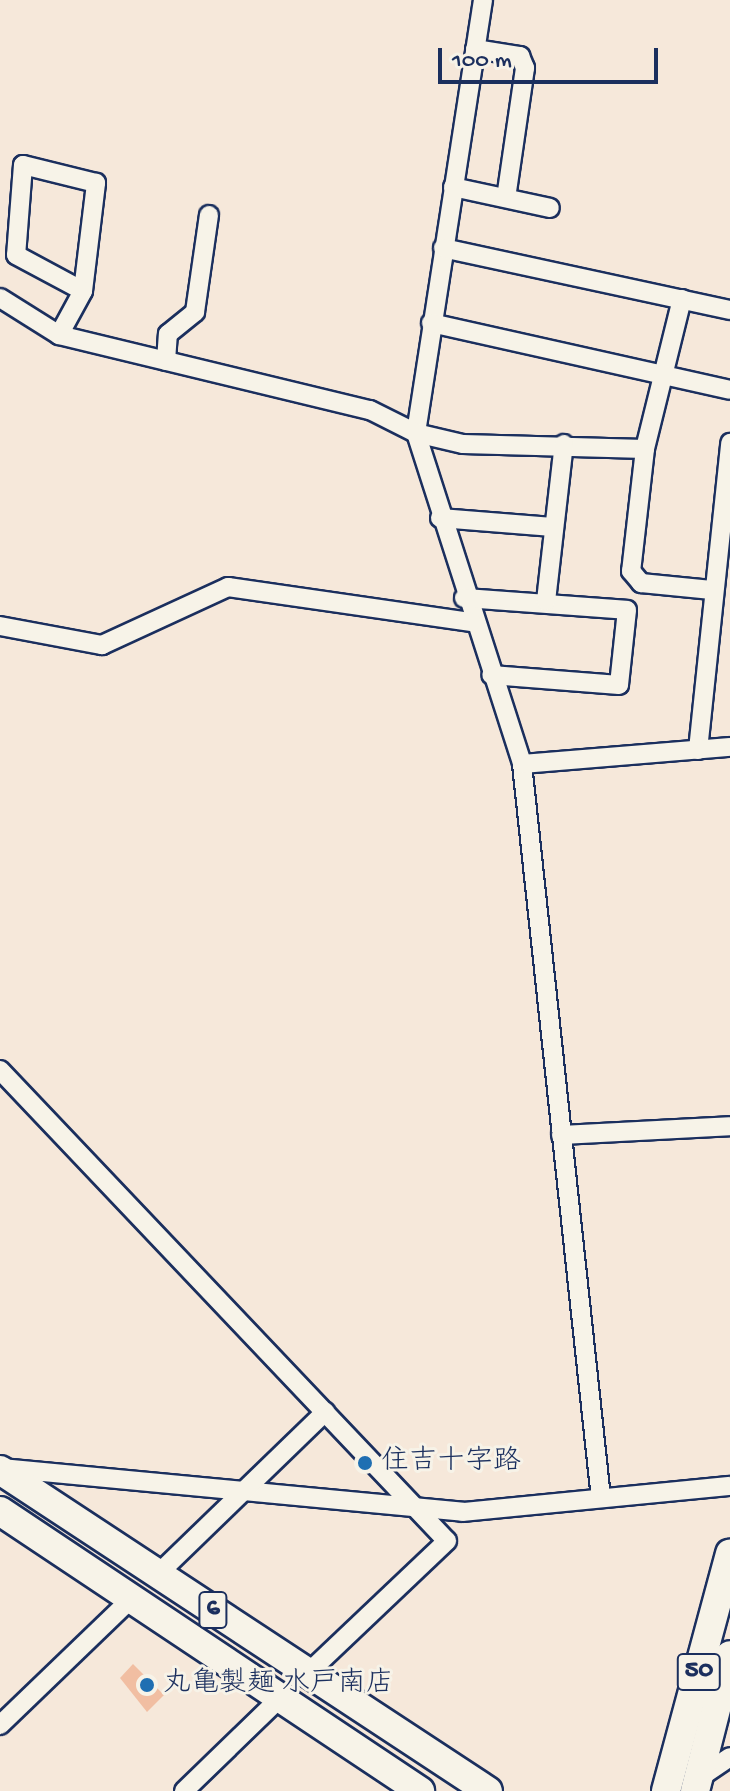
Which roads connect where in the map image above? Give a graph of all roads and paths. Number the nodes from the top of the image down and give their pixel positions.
1 (483, 0) edge
2 (475, 49) junction
3 (453, 187) junction
4 (506, 198) junction
5 (550, 208) dead end
6 (209, 215) dead end
7 (443, 248) junction
8 (83, 291) junction
9 (0, 298) edge
10 (682, 299) junction
11 (730, 310) edge
12 (431, 323) junction
13 (59, 335) junction
14 (166, 361) junction
15 (664, 375) junction
16 (730, 390) edge
17 (416, 433) junction
18 (730, 443) edge
19 (564, 444) junction
20 (645, 449) junction
21 (440, 518) junction
22 (553, 527) junction
23 (723, 536) edge
24 (712, 590) junction
25 (464, 598) junction
26 (546, 601) junction
27 (472, 622) junction
28 (0, 626) edge
29 (491, 675) junction
30 (730, 747) edge
31 (698, 750) junction
32 (522, 764) junction
33 (0, 1070) edge
34 (730, 1126) edge
35 (561, 1135) junction
36 (325, 1412) junction
37 (0, 1469) edge
38 (730, 1486) edge
39 (242, 1491) junction
40 (601, 1498) junction
41 (419, 1510) junction
42 (0, 1511) edge
43 (730, 1553) edge
44 (158, 1574) junction
45 (132, 1598) junction
46 (730, 1655) edge
47 (308, 1673) junction
48 (281, 1697) junction
49 (0, 1725) edge
50 (730, 1757) edge
51 (697, 1784) edge
52 (184, 1791) edge
53 (420, 1791) edge
54 (488, 1791) edge
55 (666, 1791) edge

1 - 2 street
2 - 3 street
2 - 4 street
3 - 4 street
3 - 7 street
4 - 5 street
6 - 14 street
7 - 10 street
7 - 12 street
8 - 8 street
8 - 13 street
9 - 13 street
10 - 11 street
10 - 15 street
12 - 15 street
12 - 17 street
13 - 14 street
14 - 17 street
15 - 16 street
15 - 20 street
17 - 19 street
17 - 21 street
18 - 23 street
19 - 20 street
19 - 22 street
20 - 24 street
21 - 22 street
21 - 25 street
22 - 26 street
23 - 24 street
24 - 31 street
25 - 26 street
25 - 27 street
26 - 29 street
27 - 28 street
27 - 29 street
29 - 32 street
30 - 31 street
31 - 32 street
32 - 35 street
33 - 36 street
34 - 35 street
35 - 40 street
36 - 39 street
36 - 41 street
37 - 39 street
37 - 44 highway, 6
38 - 40 street
39 - 41 street
39 - 44 street
40 - 41 street
41 - 47 street
42 - 45 highway, 6
43 - 55 highway, 50
44 - 47 highway, 6
45 - 48 highway, 6
45 - 49 street
46 - 51 highway, 50
47 - 54 highway, 6
48 - 52 street
48 - 53 highway, 6
50 - 51 street

